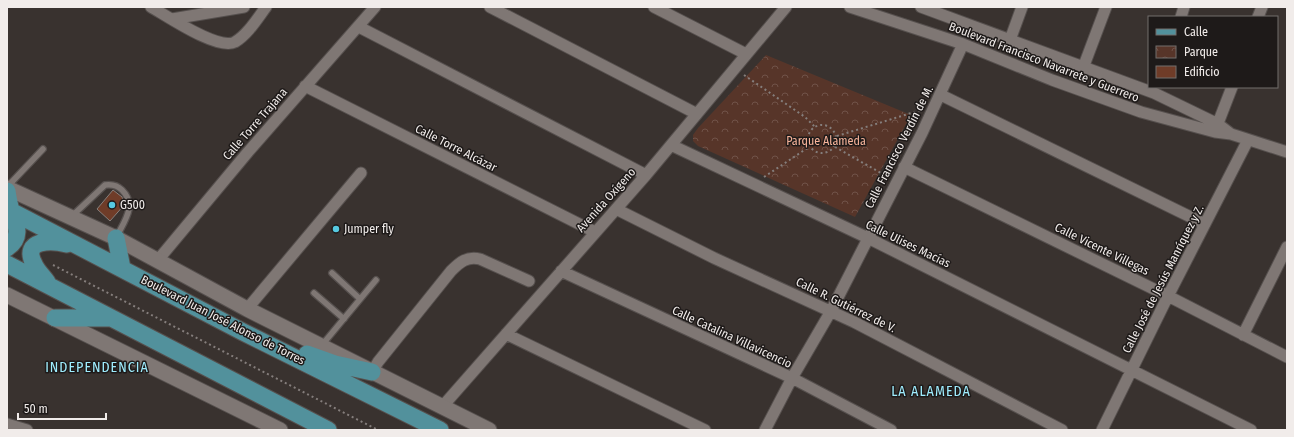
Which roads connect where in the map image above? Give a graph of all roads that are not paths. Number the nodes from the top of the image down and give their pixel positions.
1 (151, 7) edge
2 (244, 7) edge
3 (266, 7) edge
4 (376, 7) edge
5 (490, 7) edge
6 (654, 7) edge
7 (786, 7) edge
8 (850, 7) edge
9 (921, 7) edge
10 (1022, 7) edge
11 (1106, 7) edge
12 (224, 9) edge
13 (172, 19) junction
14 (359, 27) junction
15 (1010, 40) junction
16 (962, 44) junction
17 (746, 54) junction
18 (1083, 68) junction
19 (305, 86) junction
20 (1148, 88) edge
21 (1232, 88) edge
22 (1155, 90) edge
23 (941, 95) junction
24 (697, 114) junction
25 (1216, 128) junction
26 (1248, 140) junction
27 (671, 145) junction
28 (43, 149) dead end
29 (1287, 152) edge
30 (904, 167) junction
31 (361, 173) dead end
32 (646, 175) junction
33 (7, 188) edge
34 (616, 209) junction
35 (9, 210) edge
36 (71, 217) junction
37 (1205, 224) junction
38 (595, 232) junction
39 (116, 238) junction
40 (868, 238) junction
41 (1287, 247) edge
42 (7, 248) edge
43 (88, 250) junction
44 (158, 260) junction
45 (7, 264) edge
46 (122, 268) junction
47 (561, 271) junction
48 (332, 273) dead end
49 (376, 280) dead end
50 (529, 281) dead end
51 (49, 284) junction
52 (314, 292) dead end
53 (7, 295) edge
54 (1168, 296) junction
55 (360, 300) junction
56 (247, 309) junction
57 (831, 311) junction
58 (55, 318) junction
59 (113, 318) junction
60 (344, 319) junction
61 (243, 332) junction
62 (506, 334) junction
63 (1243, 335) junction
64 (321, 346) junction
65 (1287, 358) edge
66 (1131, 370) junction
67 (372, 372) junction
68 (792, 378) junction
69 (442, 407) junction
70 (7, 424) edge
71 (27, 430) edge
72 (280, 430) edge
73 (328, 430) edge
74 (440, 430) edge
75 (489, 430) edge
76 (705, 430) edge
77 (765, 430) edge
78 (891, 430) edge
79 (1062, 430) edge
80 (1102, 430) edge
81 (1251, 430) edge

1 - 13 street
2 - 12 street
3 - 13 street
4 - 14 street, Calle Torre Trajana
5 - 24 street
6 - 17 street
7 - 17 street, Avenida Oxígeno
8 - 16 street, Boulevard Francisco Navarrete y Guerrero
9 - 15 street, Boulevard Francisco Navarrete y Guerrero
10 - 15 street
11 - 18 street
12 - 13 street
14 - 19 street, Calle Torre Trajana
14 - 32 street
15 - 18 street, Boulevard Francisco Navarrete y Guerrero
16 - 23 street, Calle Francisco Verdín de M.
16 - 25 street, Boulevard Francisco Navarrete y Guerrero
17 - 24 street, Avenida Oxígeno
18 - 20 street, Boulevard Francisco Navarrete y Guerrero
19 - 38 street, Calle Torre Alcázar
19 - 44 street, Calle Torre Trajana
21 - 25 street
22 - 25 street, Boulevard Francisco Navarrete y Guerrero
23 - 30 street, Calle Francisco Verdín de M.
23 - 37 street
24 - 27 street, Avenida Oxígeno
25 - 26 street, Boulevard Francisco Navarrete y Guerrero
26 - 29 street, Boulevard Francisco Navarrete y Guerrero
26 - 37 street, Calle José de Jesús Manríquez y Z.
27 - 32 street, Avenida Oxígeno
27 - 40 street, Calle Ulises Macías
28 - 33 lane
30 - 40 street, Calle Francisco Verdín de M.
30 - 54 street, Calle Vicente Villegas
31 - 56 street
32 - 34 street, Avenida Oxígeno
33 - 35 main road
33 - 36 street
34 - 38 street, Avenida Oxígeno
34 - 57 street, Calle R. Gutiérrez de V.
35 - 42 main road
35 - 43 main road, Boulevard Juan José Alonso de Torres
36 - 39 street
36 - 39 lane
37 - 54 street, Calle José de Jesús Manríquez y Z.
38 - 47 street, Avenida Oxígeno
39 - 44 street
39 - 46 main road
40 - 57 street, Calle Francisco Verdín de M.
40 - 66 street, Calle Ulises Macías
41 - 63 street
43 - 46 main road, Boulevard Juan José Alonso de Torres
43 - 51 main road
44 - 56 street
45 - 51 main road
46 - 61 main road, Boulevard Juan José Alonso de Torres
47 - 62 street, Avenida Oxígeno
47 - 68 street, Calle Catalina Villavicencio
48 - 55 lane
49 - 55 lane
50 - 67 street
51 - 59 main road
52 - 60 lane
53 - 58 street
54 - 63 street, Calle Vicente Villegas
54 - 66 street, Calle José de Jesús Manríquez y Z.
55 - 60 lane
56 - 64 street
57 - 68 street, Calle Francisco Verdín de M.
57 - 79 street, Calle R. Gutiérrez de V.
58 - 59 main road
58 - 72 street
59 - 73 main road
60 - 64 lane
61 - 67 main road
61 - 74 main road, Boulevard Juan José Alonso de Torres
62 - 69 street, Avenida Oxígeno
62 - 76 street
63 - 65 street, Calle Vicente Villegas
64 - 67 street
66 - 80 street, Calle José de Jesús Manríquez y Z.
66 - 81 street, Calle Ulises Macías
67 - 69 street
68 - 77 street, Calle Francisco Verdín de M.
68 - 78 street, Calle Catalina Villavicencio
69 - 75 street
70 - 71 street

